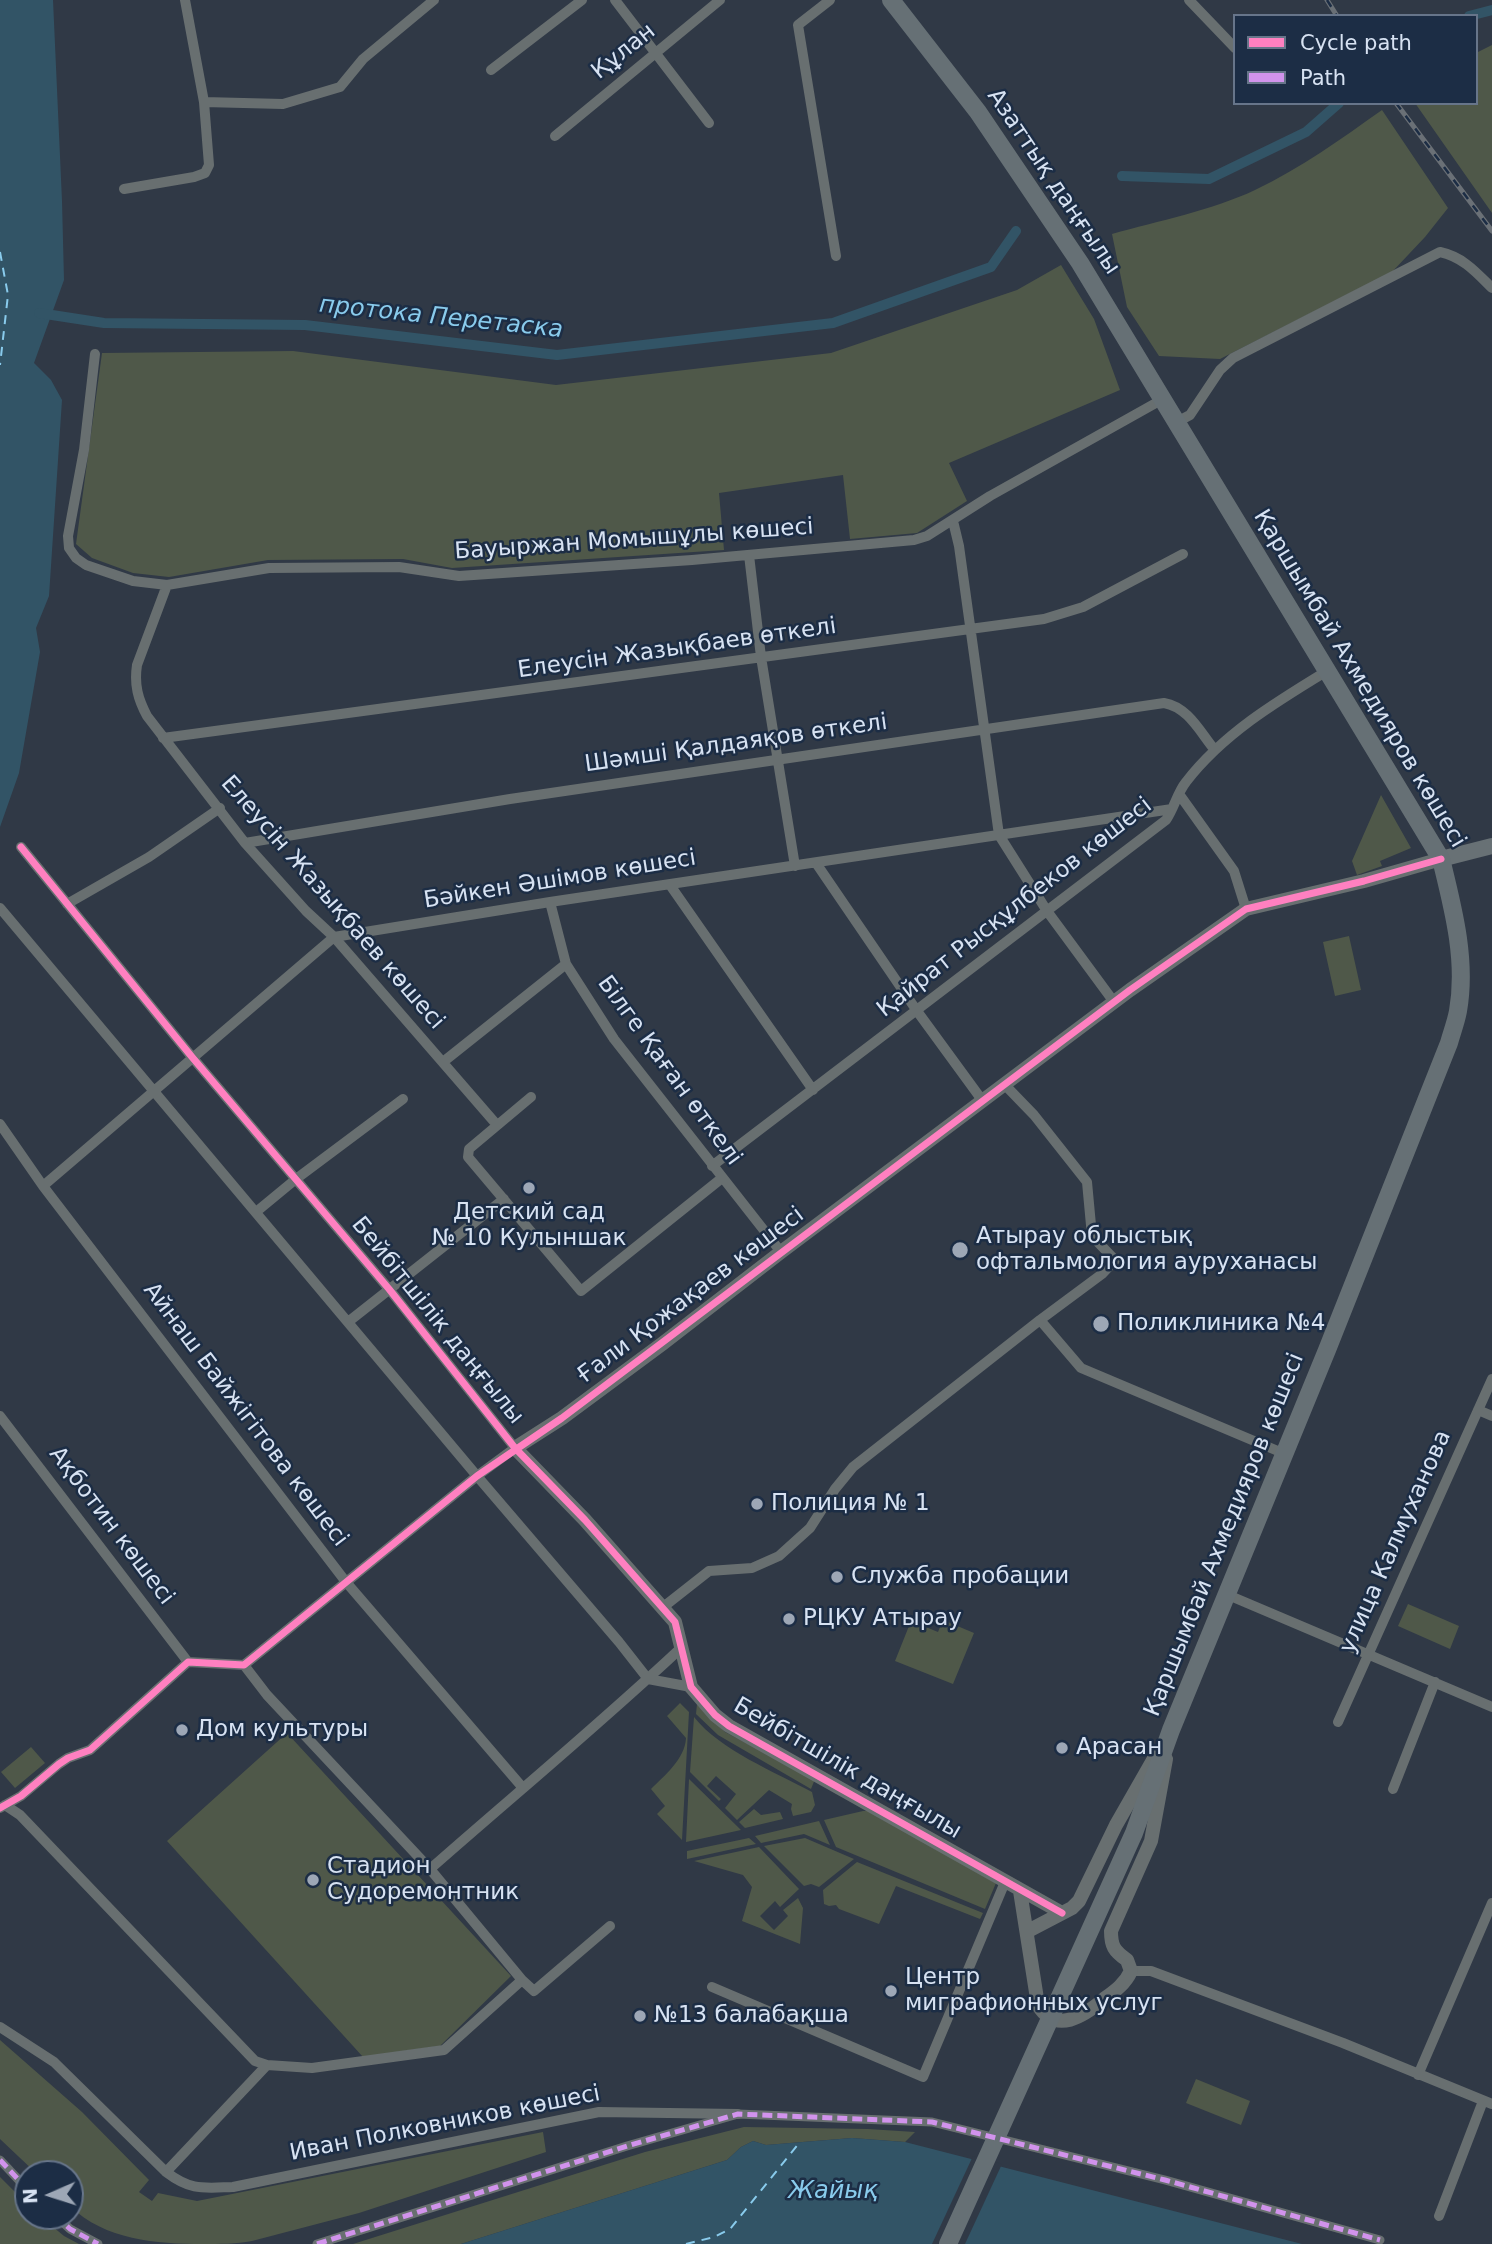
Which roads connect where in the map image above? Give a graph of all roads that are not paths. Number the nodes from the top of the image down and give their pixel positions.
1 (185, 0) edge
2 (434, 0) edge
3 (582, 0) edge
4 (615, 0) edge
5 (720, 0) edge
6 (830, 0) edge
7 (891, 0) edge
8 (1189, 0) edge
9 (1233, 46) edge
10 (656, 52) junction
11 (491, 70) dead end
12 (204, 102) junction
13 (709, 123) dead end
14 (555, 136) dead end
15 (124, 189) dead end
16 (835, 256) dead end
17 (1492, 288) edge
18 (95, 354) dead end
19 (1163, 399) junction
20 (1177, 422) junction
21 (953, 521) junction
22 (1183, 554) dead end
23 (748, 555) junction
24 (167, 585) junction
25 (970, 630) junction
26 (761, 657) junction
27 (1327, 671) junction
28 (985, 729) junction
29 (163, 738) junction
30 (1214, 749) junction
31 (778, 758) junction
32 (1179, 794) junction
33 (219, 808) junction
34 (1172, 809) junction
35 (999, 835) junction
36 (245, 843) junction
37 (1492, 846) edge
38 (20, 847) dead end
39 (1441, 859) junction
40 (816, 863) junction
41 (795, 866) junction
42 (670, 885) junction
43 (550, 902) junction
44 (67, 904) junction
45 (0, 908) edge
46 (1246, 909) junction
47 (1047, 911) junction
48 (334, 937) junction
49 (566, 964) junction
50 (1114, 1002) junction
51 (917, 1011) junction
52 (192, 1057) junction
53 (443, 1062) junction
54 (1004, 1084) junction
55 (813, 1090) junction
56 (155, 1091) junction
57 (531, 1097) dead end
58 (403, 1099) dead end
59 (982, 1100) junction
60 (0, 1124) edge
61 (496, 1125) junction
62 (712, 1166) junction
63 (722, 1178) junction
64 (296, 1179) junction
65 (43, 1186) junction
66 (504, 1199) junction
67 (256, 1212) junction
68 (781, 1252) junction
69 (389, 1289) junction
70 (1040, 1320) junction
71 (348, 1322) junction
72 (1492, 1379) edge
73 (1478, 1410) junction
74 (0, 1416) edge
75 (1492, 1416) edge
76 (515, 1448) junction
77 (1285, 1454) junction
78 (477, 1476) junction
79 (346, 1581) junction
80 (1228, 1595) junction
81 (662, 1608) junction
82 (682, 1647) junction
83 (1368, 1654) junction
84 (188, 1662) junction
85 (244, 1665) junction
86 (648, 1679) junction
87 (1435, 1682) junction
88 (691, 1688) junction
89 (1492, 1707) edge
90 (1338, 1722) dead end
91 (1171, 1730) junction
92 (523, 1788) junction
93 (1393, 1789) dead end
94 (3, 1806) edge
95 (430, 1869) junction
96 (1005, 1882) junction
97 (1020, 1891) junction
98 (1492, 1903) edge
99 (1062, 1913) junction
100 (610, 1926) dead end
101 (1028, 1931) junction
102 (1131, 1971) junction
103 (523, 1980) junction
104 (712, 1987) dead end
105 (0, 2027) edge
106 (267, 2065) junction
107 (1418, 2075) junction
108 (1488, 2102) edge
109 (738, 2114) junction
110 (0, 2160) edge
111 (166, 2172) junction
112 (14, 2175) edge
113 (1439, 2216) dead end
114 (72, 2230) edge
115 (1380, 2240) dead end
116 (98, 2244) edge
117 (317, 2244) edge
118 (948, 2244) edge

1 - 12 street
2 - 12 street
3 - 11 street
4 - 10 street
5 - 10 street, Құлан
6 - 16 street
7 - 19 main road, Азаттық даңғылы
8 - 9 street
10 - 13 street
10 - 14 street, Құлан
12 - 15 street
17 - 20 street
18 - 24 street, Бауыржан Момышұлы көшесі
19 - 20 main road, Қаршымбай Ахмедияров көшесі
19 - 21 street, Бауыржан Момышұлы көшесі
20 - 27 main road, Қаршымбай Ахмедияров көшесі
21 - 23 street, Бауыржан Момышұлы көшесі
21 - 25 street
22 - 25 street, Елеусін Жазықбаев өткелі
23 - 24 street, Бауыржан Момышұлы көшесі
23 - 26 street
24 - 29 street, Елеусін Жазықбаев көшесі
25 - 26 street, Елеусін Жазықбаев өткелі
25 - 28 street
26 - 29 street, Елеусін Жазықбаев өткелі
26 - 31 street
27 - 30 street, Қайрат Рысқұлбеков көшесі
27 - 39 main road, Қаршымбай Ахмедияров көшесі
28 - 30 street, Шәмші Қалдаяқов өткелі
28 - 31 street, Шәмші Қалдаяқов өткелі
28 - 35 street
29 - 33 street, Елеусін Жазықбаев көшесі
30 - 32 street, Қайрат Рысқұлбеков көшесі
31 - 36 street, Шәмші Қалдаяқов өткелі
31 - 41 street
32 - 34 street, Қайрат Рысқұлбеков көшесі
32 - 46 street
33 - 36 street, Елеусін Жазықбаев көшесі
33 - 44 street
34 - 35 street, Бәйкен Әшімов көшесі
34 - 47 street, Қайрат Рысқұлбеков көшесі
35 - 40 street, Бәйкен Әшімов көшесі
35 - 47 street
36 - 48 street, Елеусін Жазықбаев көшесі
37 - 39 main road
38 - 44 street, Бейбітшілік даңғылы
39 - 46 street, Ғали Қожақаев көшесі
39 - 77 main road, Қаршымбай Ахмедияров көшесі
40 - 41 street, Бәйкен Әшімов көшесі
40 - 51 street
41 - 42 street, Бәйкен Әшімов көшесі
42 - 43 street, Бәйкен Әшімов көшесі
42 - 55 street
43 - 48 street, Бәйкен Әшімов көшесі
43 - 49 street, Білге Қаған өткелі
44 - 52 street, Бейбітшілік даңғылы
45 - 56 street
46 - 50 street, Ғали Қожақаев көшесі
47 - 50 street
47 - 51 street, Қайрат Рысқұлбеков көшесі
48 - 52 street
48 - 53 street, Елеусін Жазықбаев көшесі
49 - 53 street
49 - 62 street, Білге Қаған өткелі
50 - 54 street, Ғали Қожақаев көшесі
51 - 55 street, Қайрат Рысқұлбеков көшесі
51 - 59 street
52 - 56 street
52 - 64 street, Бейбітшілік даңғылы
53 - 61 street, Елеусін Жазықбаев көшесі
54 - 59 street, Ғали Қожақаев көшесі
54 - 70 street
55 - 62 street, Қайрат Рысқұлбеков көшесі
56 - 65 street
56 - 67 street
57 - 61 street
58 - 64 street
59 - 68 street, Ғали Қожақаев көшесі
60 - 65 street, Айнаш Байжігітова көшесі
61 - 66 street
62 - 63 street, Білге Қаған өткелі
63 - 66 street
63 - 68 street, Білге Қаған өткелі
64 - 67 street
64 - 69 street, Бейбітшілік даңғылы
65 - 79 street, Айнаш Байжігітова көшесі
66 - 69 street
67 - 71 street
68 - 76 street, Ғали Қожақаев көшесі
69 - 71 street
69 - 76 street, Бейбітшілік даңғылы
70 - 77 street
70 - 81 street
71 - 78 street
72 - 73 street, улица Калмуханова
73 - 75 street
73 - 83 street, улица Калмуханова
74 - 84 street, Ақботин көшесі
76 - 78 street, Ғали Қожақаев көшесі
76 - 81 street, Бейбітшілік даңғылы
77 - 80 main road, Қаршымбай Ахмедияров көшесі
78 - 79 street, Ғали Қожақаев көшесі
78 - 86 street
79 - 85 street, Ғали Қожақаев көшесі
79 - 92 street, Айнаш Байжігітова көшесі
80 - 83 street
80 - 91 main road, Қаршымбай Ахмедияров көшесі
81 - 82 street, Бейбітшілік даңғылы
82 - 86 street
82 - 88 street, Бейбітшілік даңғылы
83 - 87 street
83 - 90 street, улица Калмуханова
84 - 85 street
84 - 94 street
85 - 95 street
86 - 88 street
86 - 92 street
87 - 89 street
87 - 93 street
88 - 96 street, Бейбітшілік даңғылы
91 - 99 street
91 - 102 street
91 - 118 main road, Қаршымбай Ахмедияров көшесі
92 - 95 street
94 - 106 street
95 - 103 street
96 - 97 street, Бейбітшілік даңғылы
96 - 104 street
97 - 99 street, Бейбітшілік даңғылы
97 - 101 street
98 - 107 street
99 - 101 street
100 - 103 street
101 - 102 street
102 - 107 street
103 - 106 street
105 - 111 street, Иван Полковников көшесі
106 - 111 street
107 - 108 street
108 - 113 street
109 - 111 street, Иван Полковников көшесі
109 - 115 street
109 - 117 street
110 - 112 street
114 - 116 street

